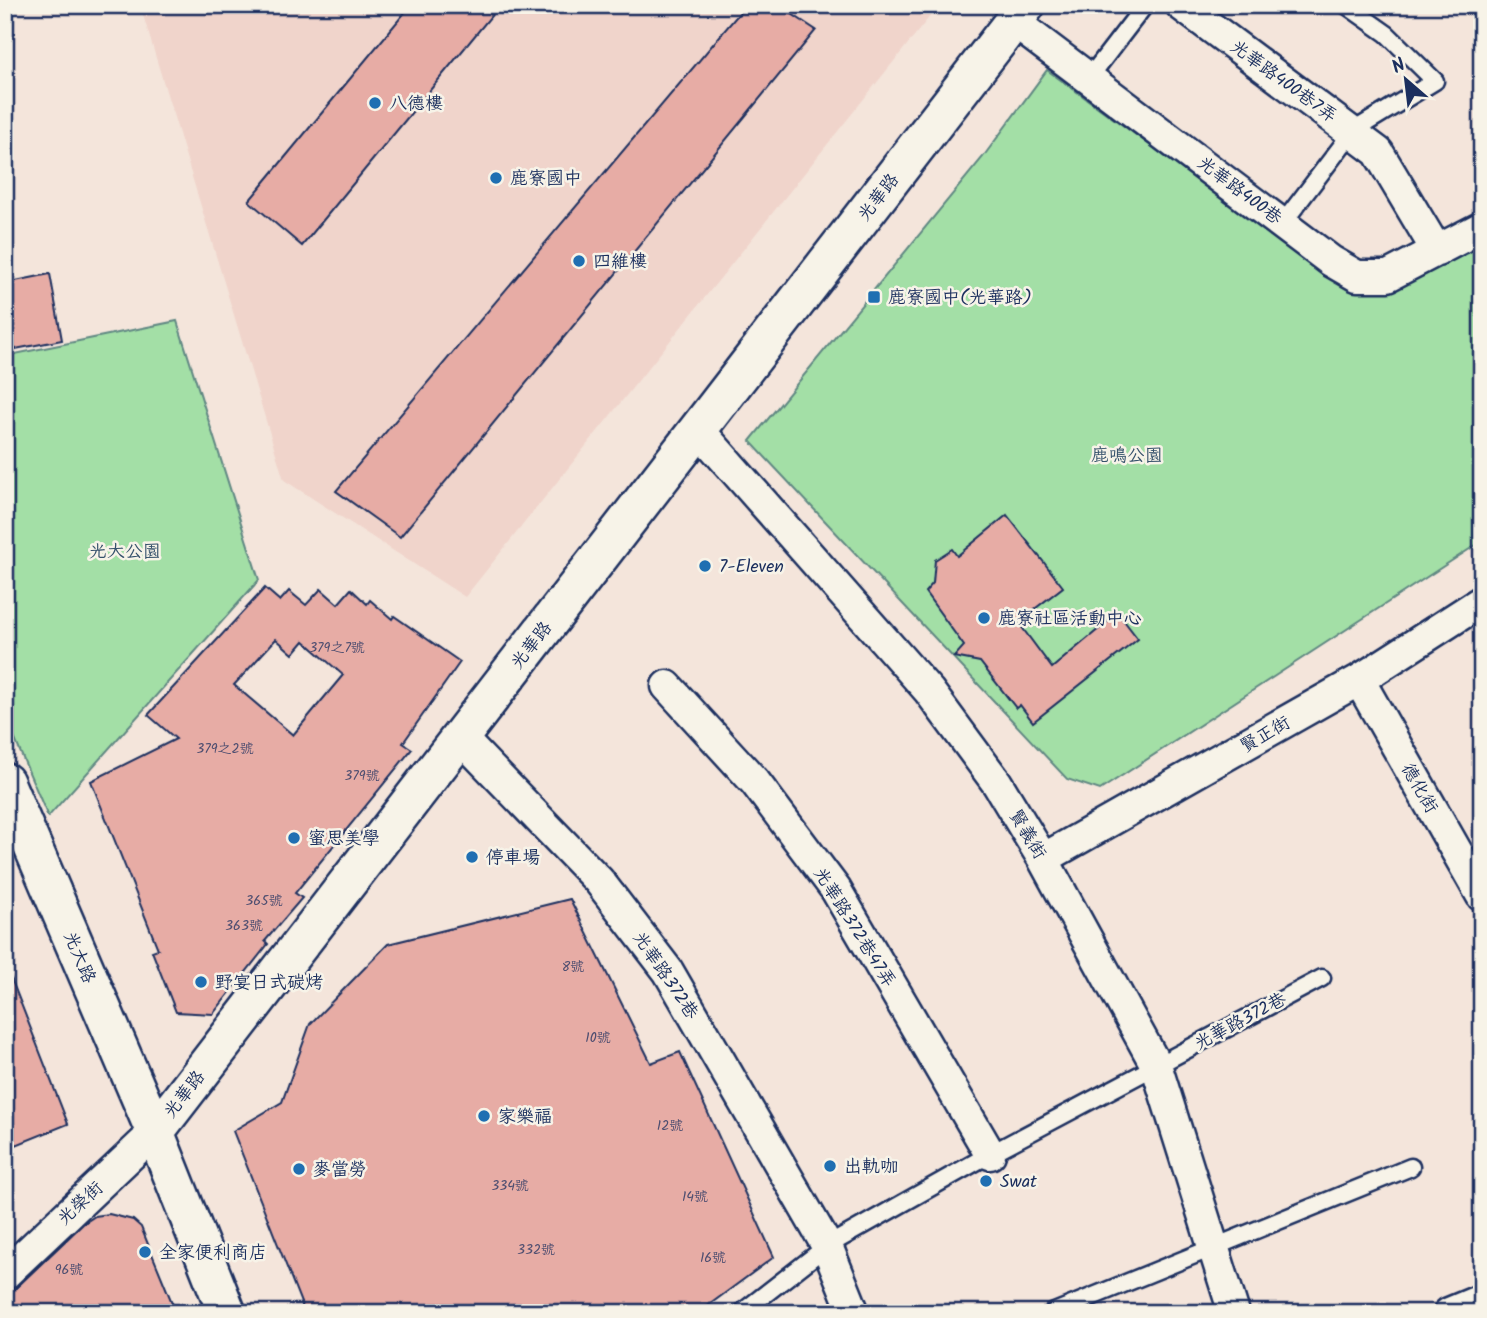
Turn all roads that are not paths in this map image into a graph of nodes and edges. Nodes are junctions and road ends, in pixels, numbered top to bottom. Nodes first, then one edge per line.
1 (1146, 5) edge
2 (1181, 5) edge
3 (1346, 5) edge
4 (1020, 14) edge
5 (1089, 78) junction
6 (1353, 131) junction
7 (1283, 223) junction
8 (1482, 227) edge
9 (1437, 251) junction
10 (698, 429) junction
11 (1482, 601) edge
12 (1359, 680) junction
13 (667, 686) dead end
14 (460, 737) junction
15 (5, 782) edge
16 (1043, 859) junction
17 (1482, 896) edge
18 (1322, 978) dead end
19 (1156, 1065) junction
20 (155, 1132) junction
21 (990, 1154) junction
22 (1411, 1167) dead end
23 (827, 1246) junction
24 (1213, 1247) junction
25 (5, 1274) edge
26 (1478, 1301) dead end
27 (227, 1313) edge
28 (741, 1313) edge
29 (854, 1313) edge
30 (1052, 1313) edge
31 (1234, 1313) edge
32 (1449, 1313) edge

1 - 5 lane
2 - 6 street, 光華路400巷7弄
3 - 6 lane, 光華路400巷7弄
4 - 5 street, 光華路400巷
4 - 10 street, 光華路
5 - 7 street, 光華路400巷
6 - 7 lane, 光華路400巷7弄
6 - 9 street, 光華路400巷7弄
7 - 9 street, 光華路400巷
8 - 9 street, 光華路400巷
10 - 14 street, 光華路
10 - 16 street, 賢義街
11 - 12 street, 賢正街
12 - 16 street, 賢正街
12 - 17 street, 德化街
13 - 21 street, 光華路372巷47弄
14 - 20 street, 光華路
14 - 23 street, 光華路372巷
15 - 20 street, 光大路
16 - 19 street, 賢義街
18 - 19 lane, 光華路372巷
19 - 21 lane, 光華路372巷
19 - 24 street, 賢義街
20 - 25 street, 光榮街
20 - 27 street, 光華路
21 - 23 lane, 光華路372巷
22 - 24 lane
23 - 28 lane, 光華路372巷
23 - 29 street, 光華路372巷
24 - 30 lane
24 - 31 street, 賢義街
26 - 32 street

